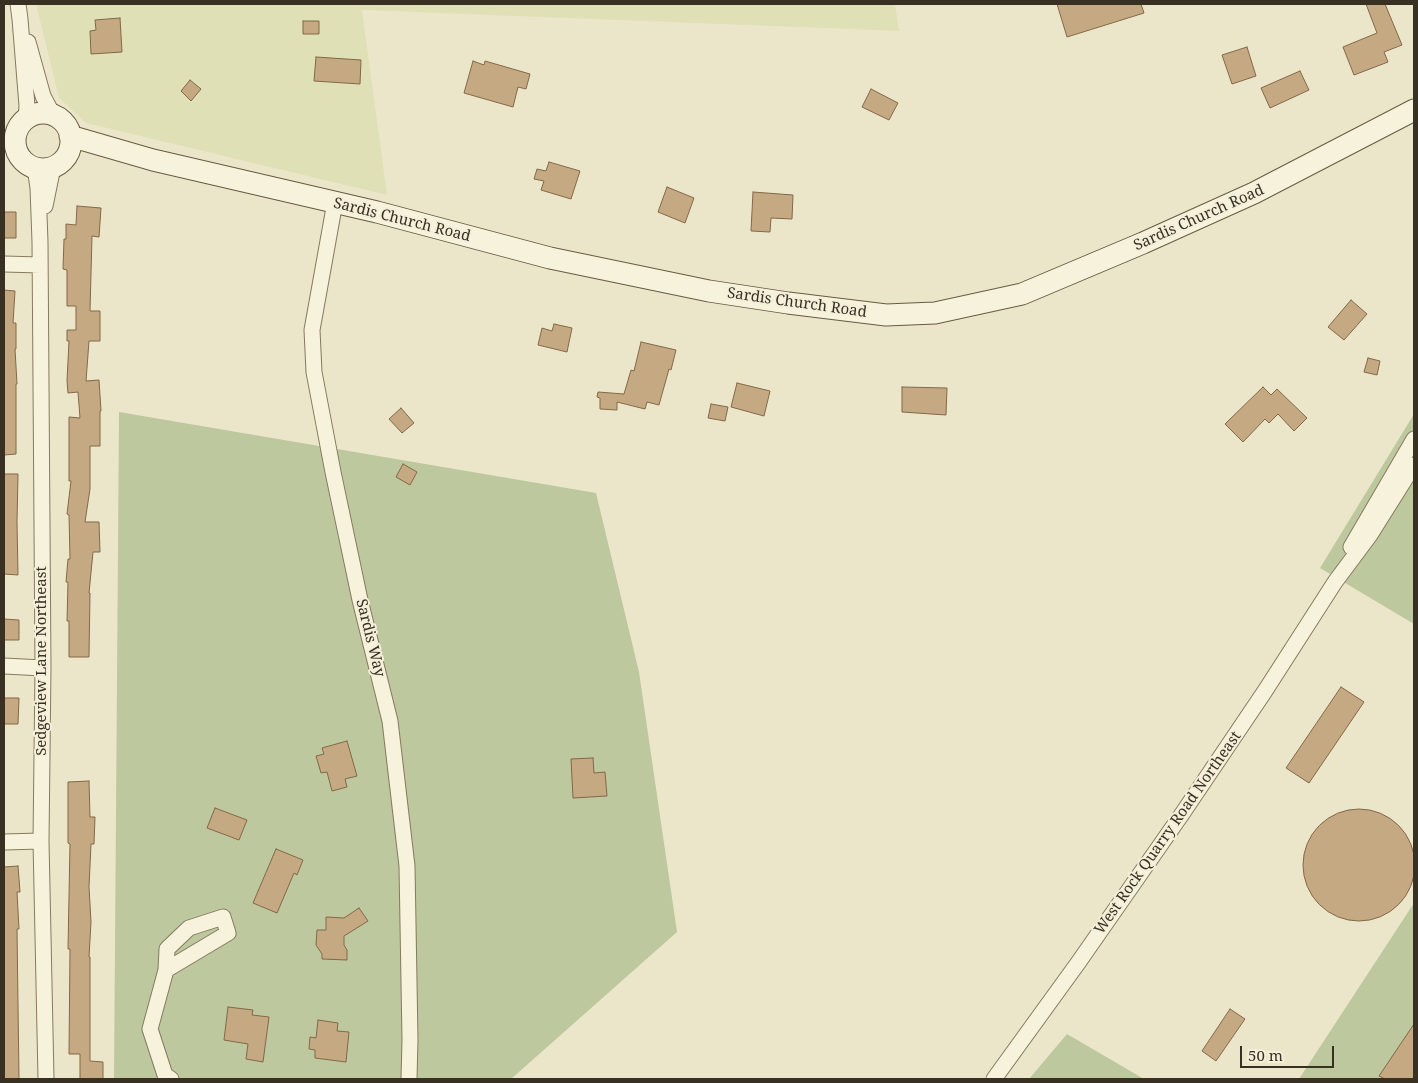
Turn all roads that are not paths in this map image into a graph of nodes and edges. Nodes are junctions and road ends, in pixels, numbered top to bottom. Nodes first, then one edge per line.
1 (18, 4) edge
2 (20, 19) junction
3 (1414, 110) edge
4 (53, 115) junction
5 (16, 124) edge
6 (10, 149) edge
7 (56, 156) junction
8 (335, 202) junction
9 (4, 264) edge
10 (40, 265) junction
11 (1414, 439) edge
12 (1414, 466) edge
13 (1335, 582) junction
14 (4, 666) edge
15 (43, 668) junction
16 (42, 841) junction
17 (4, 842) edge
18 (166, 970) dead end
19 (46, 1079) edge
20 (171, 1079) edge
21 (409, 1079) edge
22 (994, 1079) edge

1 - 2 street
2 - 4 street
2 - 5 street
3 - 8 street, Sardis Church Road
4 - 5 street
4 - 7 street
5 - 6 street
6 - 7 street
7 - 8 street, Sardis Church Road
7 - 10 street, Sedgeview Lane Northeast
8 - 21 street, Sardis Way
9 - 10 street
10 - 15 street, Sedgeview Lane Northeast
11 - 13 street, West Rock Quarry Road Northeast
12 - 13 street, West Rock Quarry Road Northeast
13 - 22 street, West Rock Quarry Road Northeast
14 - 15 street
15 - 16 street, Sedgeview Lane Northeast
16 - 17 street
16 - 19 street, Sedgeview Lane Northeast
18 - 20 street

